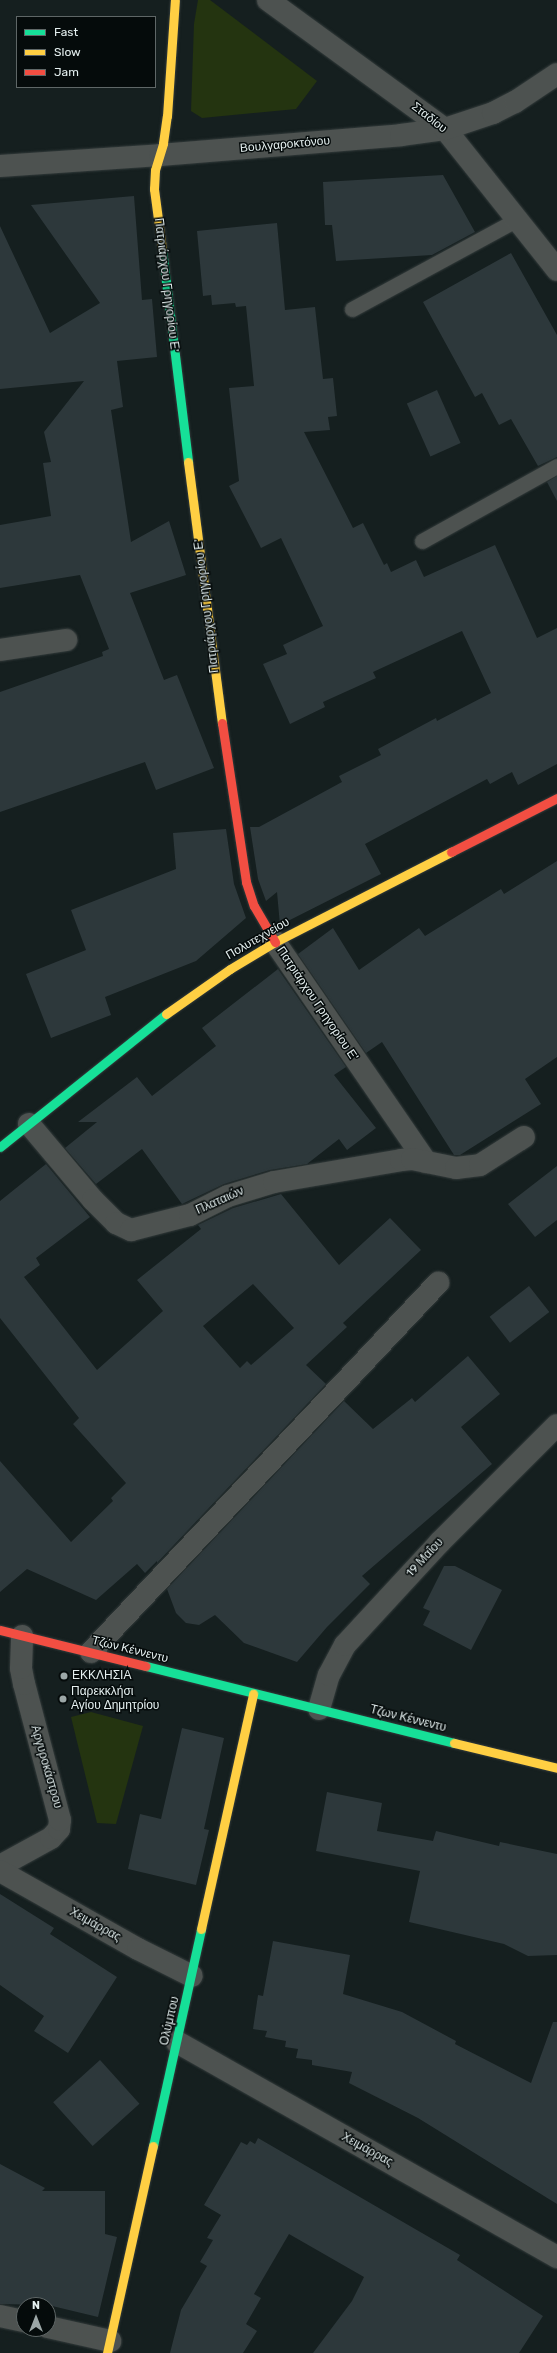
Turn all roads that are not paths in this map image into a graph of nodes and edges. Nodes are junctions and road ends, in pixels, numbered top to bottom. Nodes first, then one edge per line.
1 (175, 0) edge
2 (268, 0) edge
3 (557, 74) edge
4 (445, 129) junction
5 (160, 155) junction
6 (0, 166) edge
7 (518, 219) junction
8 (557, 270) edge
9 (352, 309) dead end
10 (557, 466) edge
11 (422, 540) dead end
12 (66, 640) dead end
13 (0, 650) edge
14 (557, 798) edge
15 (275, 942) junction
16 (29, 1124) junction
17 (524, 1137) dead end
18 (0, 1148) edge
19 (426, 1162) junction
20 (438, 1283) dead end
21 (557, 1425) edge
22 (0, 1630) edge
23 (22, 1636) junction
24 (91, 1652) junction
25 (253, 1694) junction
26 (319, 1709) junction
27 (557, 1768) edge
28 (0, 1866) edge
29 (0, 1871) edge
30 (192, 1976) junction
31 (177, 2042) junction
32 (557, 2258) edge
33 (0, 2316) edge
34 (16, 2320) edge
35 (56, 2330) edge
36 (108, 2347) edge

1 - 5 street, Πατριάρχου Γρηγορίου Ε'
2 - 4 street, Σταδίου
3 - 4 street, Βουλγαροκτόνου
4 - 5 street, Βουλγαροκτόνου
4 - 7 street, Σταδίου
5 - 6 street, Βουλγαροκτόνου
5 - 15 street, Πατριάρχου Γρηγορίου Ε'
7 - 8 street, Σταδίου
7 - 9 lane
10 - 11 lane
12 - 13 street
14 - 15 street, Πολυτεχνείου
15 - 16 street, Πολυτεχνείου
15 - 19 street, Πατριάρχου Γρηγορίου Ε'
16 - 18 street, Πολυτεχνείου
16 - 19 street, Πλαταιών
17 - 19 street, Πλαταιών
20 - 24 street
21 - 26 street, 19 Μαΐου
22 - 23 street, Τζών Κέννεντυ
23 - 24 street, Τζών Κέννεντυ
23 - 28 street, Αργυροκάστρου
24 - 25 street, Τζών Κέννεντυ
25 - 26 street, Τζων Κέννεντυ
25 - 30 street, Ολύμπου
26 - 27 street, Τζων Κέννεντυ
29 - 30 street, Χειμάρρας
30 - 31 street, Ολύμπου
31 - 32 street, Χειμάρρας
31 - 36 street, Ολύμπου
33 - 34 street
35 - 36 street

